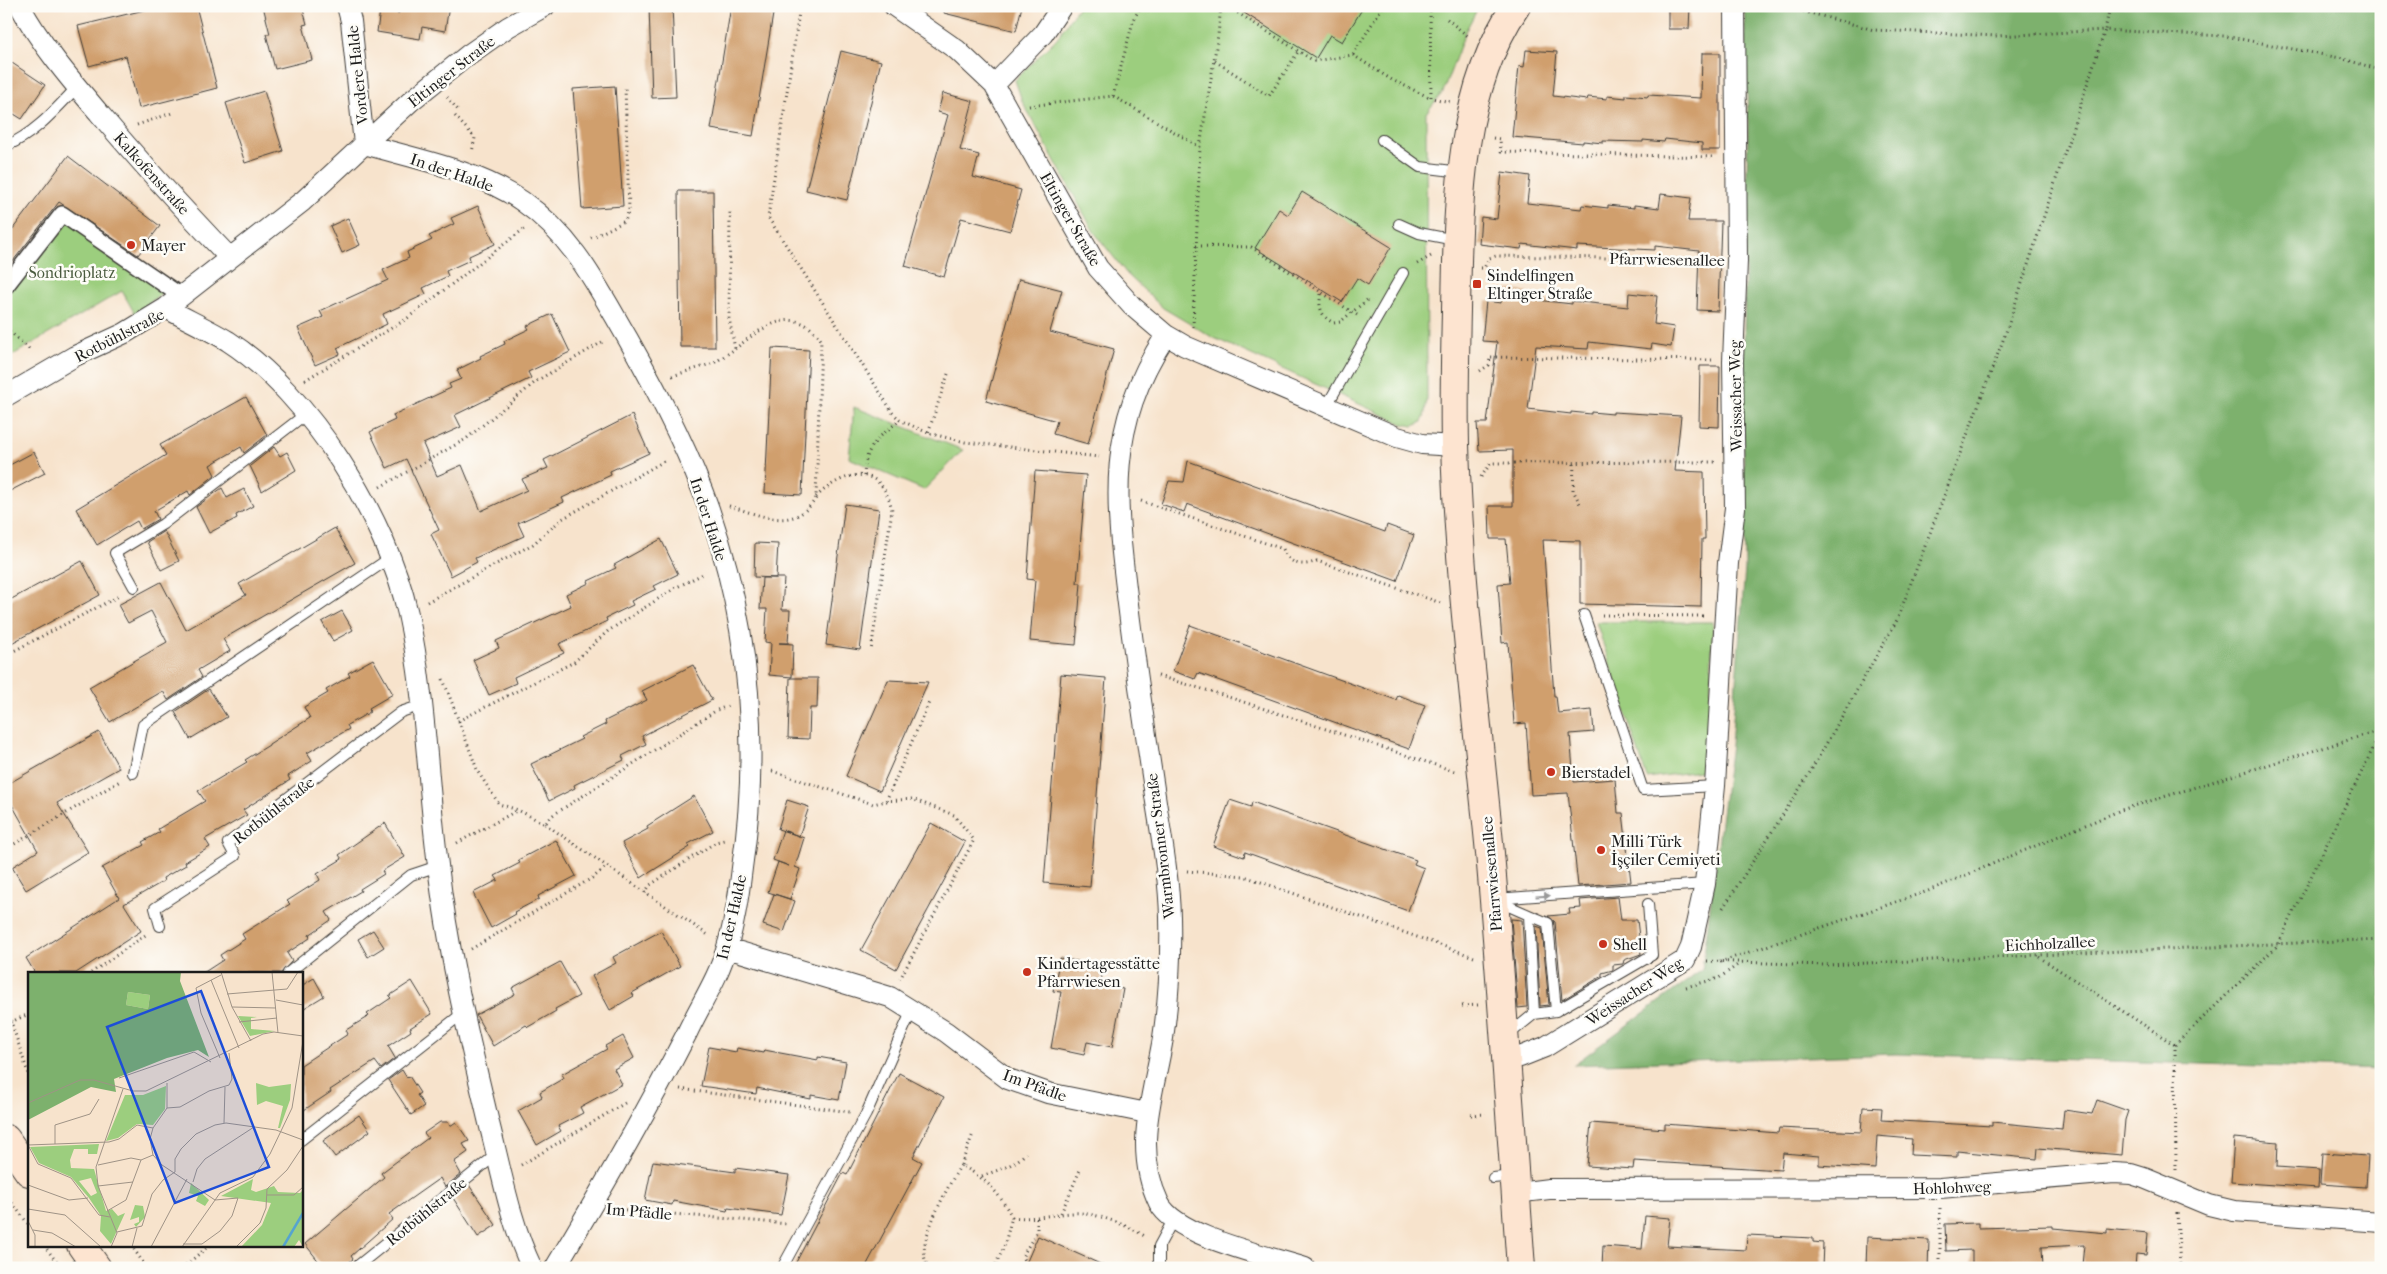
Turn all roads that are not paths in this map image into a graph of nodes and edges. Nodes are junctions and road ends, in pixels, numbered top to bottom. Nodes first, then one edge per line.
1 (20, 6) edge
2 (347, 6) edge
3 (544, 6) edge
4 (894, 6) edge
5 (1062, 6) edge
6 (1516, 6) edge
7 (1735, 6) edge
8 (994, 85) junction
9 (77, 87) junction
10 (1382, 140) dead end
11 (364, 144) junction
12 (6, 146) edge
13 (1461, 172) junction
14 (1399, 224) dead end
15 (1457, 240) junction
16 (229, 258) junction
17 (1403, 273) road end
18 (6, 286) edge
19 (174, 302) junction
20 (1166, 335) junction
21 (6, 396) edge
22 (1326, 407) junction
23 (307, 413) junction
24 (1455, 446) junction
25 (390, 558) junction
26 (134, 588) road end
27 (1584, 615) road end
28 (422, 705) junction
29 (133, 773) road end
30 (1715, 786) junction
31 (437, 860) junction
32 (1705, 884) junction
33 (1494, 899) junction
34 (1648, 904) dead end
35 (1529, 915) junction
36 (160, 926) road end
37 (727, 948) junction
38 (289, 972) edge
39 (912, 1010) junction
40 (1556, 1011) junction
41 (463, 1013) junction
42 (1534, 1014) junction
43 (1505, 1049) junction
44 (1147, 1113) junction
45 (6, 1139) edge
46 (302, 1139) edge
47 (497, 1154) junction
48 (28, 1171) edge
49 (1508, 1182) junction
50 (1173, 1220) junction
51 (2381, 1222) edge
52 (82, 1246) edge
53 (97, 1268) edge
54 (355, 1268) edge
55 (532, 1268) edge
56 (554, 1268) edge
57 (782, 1268) edge
58 (1159, 1268) edge
59 (1305, 1268) edge
60 (1521, 1268) edge

1 - 9 street, Kalkofenstraße
2 - 11 street, Vordere Halde
3 - 11 street, Eltinger Straße
4 - 8 street, Eltinger Straße
5 - 8 street
6 - 13 main road, Pfarrwiesenallee
7 - 30 street, Weissacher Weg
8 - 20 street, Eltinger Straße
9 - 12 lane
9 - 16 street, Kalkofenstraße
10 - 13 lane
11 - 16 street
11 - 37 street, In der Halde
13 - 15 main road, Pfarrwiesenallee
14 - 15 lane
15 - 24 main road, Pfarrwiesenallee
16 - 19 street
17 - 22 lane
18 - 19 street
19 - 21 street, Rotbühlstraße
19 - 23 street, Rotbühlstraße
20 - 22 street, Eltinger Straße
20 - 44 street, Warmbronner Straße
22 - 24 street, Eltinger Straße
23 - 25 street, Rotbühlstraße
23 - 26 lane
24 - 33 main road, Pfarrwiesenallee
25 - 28 street, Rotbühlstraße
25 - 29 lane
27 - 30 lane
28 - 31 street, Rotbühlstraße
28 - 36 lane, Rotbühlstraße
30 - 32 street, Weissacher Weg
31 - 38 lane
31 - 41 street, Rotbühlstraße
33 -> 32 lane
32 - 43 street, Weissacher Weg
33 - 35 lane
33 - 43 main road, Pfarrwiesenallee
34 - 40 lane
35 - 40 lane
35 - 42 lane
37 - 39 street, Im Pfädle
37 - 56 street, In der Halde
39 - 44 street, Im Pfädle
39 - 57 lane
40 - 42 lane
41 - 46 lane
41 - 47 street, Rotbühlstraße
42 - 43 lane
43 - 49 main road, Pfarrwiesenallee
44 - 50 street, Warmbronner Straße
45 - 48 main road
47 - 54 lane, Rotbühlstraße
47 - 55 street, Rotbühlstraße
49 - 51 street, Hohlohweg
49 - 60 main road, Pfarrwiesenallee
50 - 58 lane
50 - 59 street, Warmbronner Straße
52 - 53 main road

